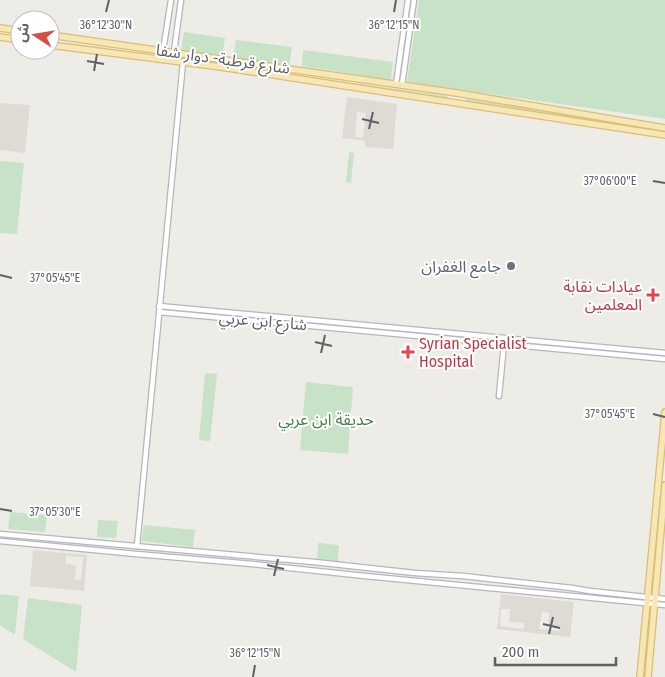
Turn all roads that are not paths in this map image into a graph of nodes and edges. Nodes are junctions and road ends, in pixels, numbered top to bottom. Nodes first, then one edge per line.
1 (171, 0) edge
2 (181, 0) edge
3 (408, 0) edge
4 (414, 0) edge
5 (405, 19) junction
6 (412, 20) junction
7 (60, 36) edge
8 (65, 37) junction
9 (60, 45) edge
10 (64, 46) junction
11 (163, 50) junction
12 (174, 52) junction
13 (183, 62) junction
14 (265, 65) junction
15 (264, 74) junction
16 (399, 85) junction
17 (457, 94) junction
18 (456, 102) junction
19 (665, 128) edge
20 (665, 135) edge
21 (160, 306) junction
22 (159, 312) junction
23 (504, 344) junction
24 (665, 352) edge
25 (665, 359) edge
26 (499, 396) dead end
27 (665, 412) edge
28 (663, 441) edge
29 (665, 485) edge
30 (0, 534) edge
31 (0, 541) edge
32 (136, 546) junction
33 (665, 599) edge
34 (648, 600) junction
35 (655, 601) junction
36 (665, 605) edge
37 (640, 677) edge
38 (648, 677) edge

1 - 11 street
2 - 12 street
3 - 5 street
4 - 6 street
5 - 6 street
5 - 16 street
6 - 16 street
7 - 8 main road, شارع قرطبة- دوار شفا
8 - 10 main road
8 - 11 main road, شارع قرطبة- دوار شفا
9 - 10 main road
10 - 13 main road
11 - 12 main road, شارع قرطبة- دوار شفا
12 - 14 main road, شارع قرطبة- دوار شفا
13 - 15 main road
13 - 21 street
14 - 15 main road
14 - 16 main road, شارع قرطبة- دوار شفا
15 - 18 main road
16 - 17 main road, شارع قرطبة- دوار شفا
17 - 18 main road
17 - 19 main road, شارع قرطبة- دوار شفا
18 - 20 main road
21 - 22 street
21 - 24 street
22 - 23 street, شارع ابن عربي
22 - 32 street
23 - 25 street, شارع ابن عربي
23 - 26 street
27 - 28 main road
28 - 34 main road
29 - 35 main road
30 - 32 street
31 - 34 street
32 - 34 street
33 - 35 street
34 - 35 street
34 - 37 main road
35 - 36 street
35 - 38 main road

